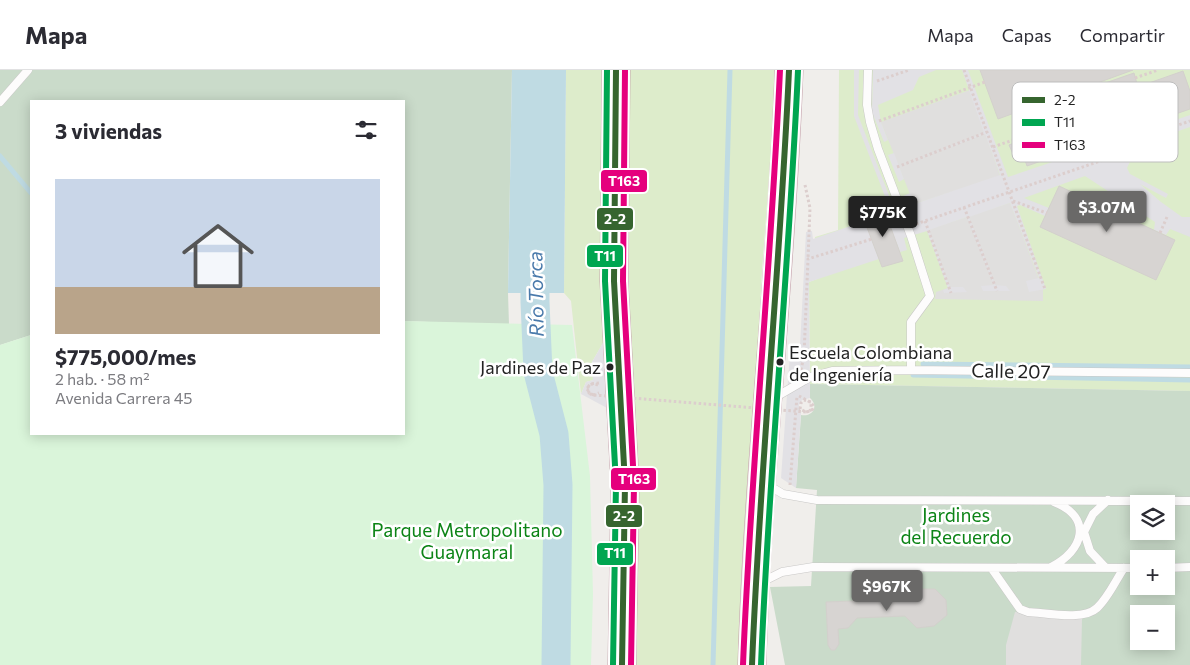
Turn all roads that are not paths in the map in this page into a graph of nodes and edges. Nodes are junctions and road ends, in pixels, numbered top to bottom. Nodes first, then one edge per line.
1 (28, 70) edge
2 (616, 70) edge
3 (788, 70) edge
4 (868, 70) edge
5 (0, 102) edge
6 (911, 370) junction
7 (1190, 373) edge
8 (767, 404) junction
9 (762, 482) junction
10 (1048, 500) junction
11 (1108, 500) junction
12 (1190, 501) edge
13 (1104, 567) junction
14 (1190, 567) edge
15 (1049, 568) junction
16 (1124, 568) junction
17 (1130, 568) edge
18 (1175, 568) edge
19 (992, 569) junction
20 (756, 586) junction
21 (622, 665) edge
22 (752, 665) edge

1 - 5 lane
2 - 21 highway
3 - 8 highway
4 - 6 lane
6 - 7 lane, Calle 207
6 - 8 lane, Calle 207
8 - 9 highway
9 - 10 lane
9 - 20 highway
10 - 11 lane
10 - 15 lane
11 - 12 lane
11 - 13 lane
13 - 15 lane
13 - 16 lane
14 - 18 lane
15 - 19 lane
16 - 17 lane
16 - 19 lane
19 - 20 lane
20 - 22 highway

